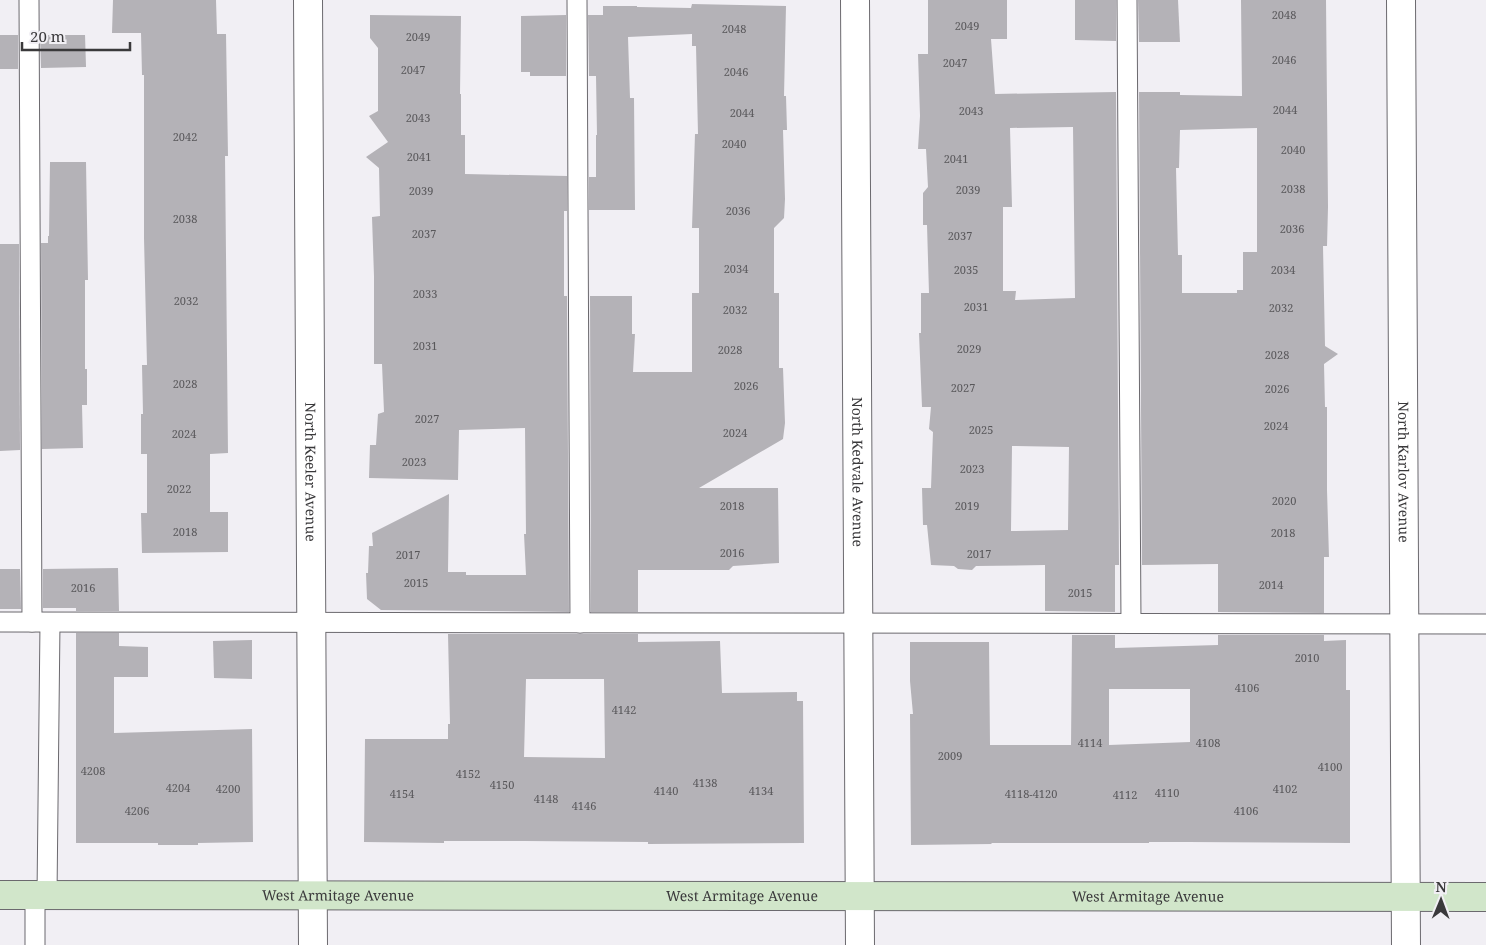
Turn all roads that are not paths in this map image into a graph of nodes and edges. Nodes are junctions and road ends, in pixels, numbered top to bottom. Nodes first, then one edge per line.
1 (29, 0) edge
2 (308, 0) edge
3 (577, 0) edge
4 (855, 0) edge
5 (1127, 0) edge
6 (1401, 0) edge
7 (0, 622) edge
8 (41, 622) junction
9 (311, 622) junction
10 (580, 623) junction
11 (858, 624) junction
12 (1131, 624) junction
13 (1404, 624) junction
14 (1486, 624) edge
15 (0, 895) edge
16 (41, 895) junction
17 (313, 895) junction
18 (860, 896) junction
19 (1406, 896) junction
20 (1486, 897) edge
21 (35, 945) edge
22 (313, 945) edge
23 (860, 945) edge
24 (1406, 945) edge

1 - 8 lane
2 - 9 street, North Keeler Avenue
3 - 10 lane
4 - 11 street, North Kedvale Avenue
5 - 12 lane
6 - 13 street, North Karlov Avenue
7 - 8 lane
8 - 9 lane
8 - 16 lane
9 - 10 lane
9 - 17 street, North Keeler Avenue
10 - 11 lane
11 - 12 lane
11 - 18 street, North Kedvale Avenue
12 - 13 lane
13 - 14 lane
13 - 19 street, North Karlov Avenue
15 - 16 main road, West Armitage Avenue
16 - 17 main road, West Armitage Avenue
16 - 21 lane
17 - 18 main road, West Armitage Avenue
17 - 22 street, North Keeler Avenue
18 - 19 main road, West Armitage Avenue
18 - 23 street, North Kedvale Avenue
19 - 20 main road, West Armitage Avenue
19 - 24 street, North Karlov Avenue

